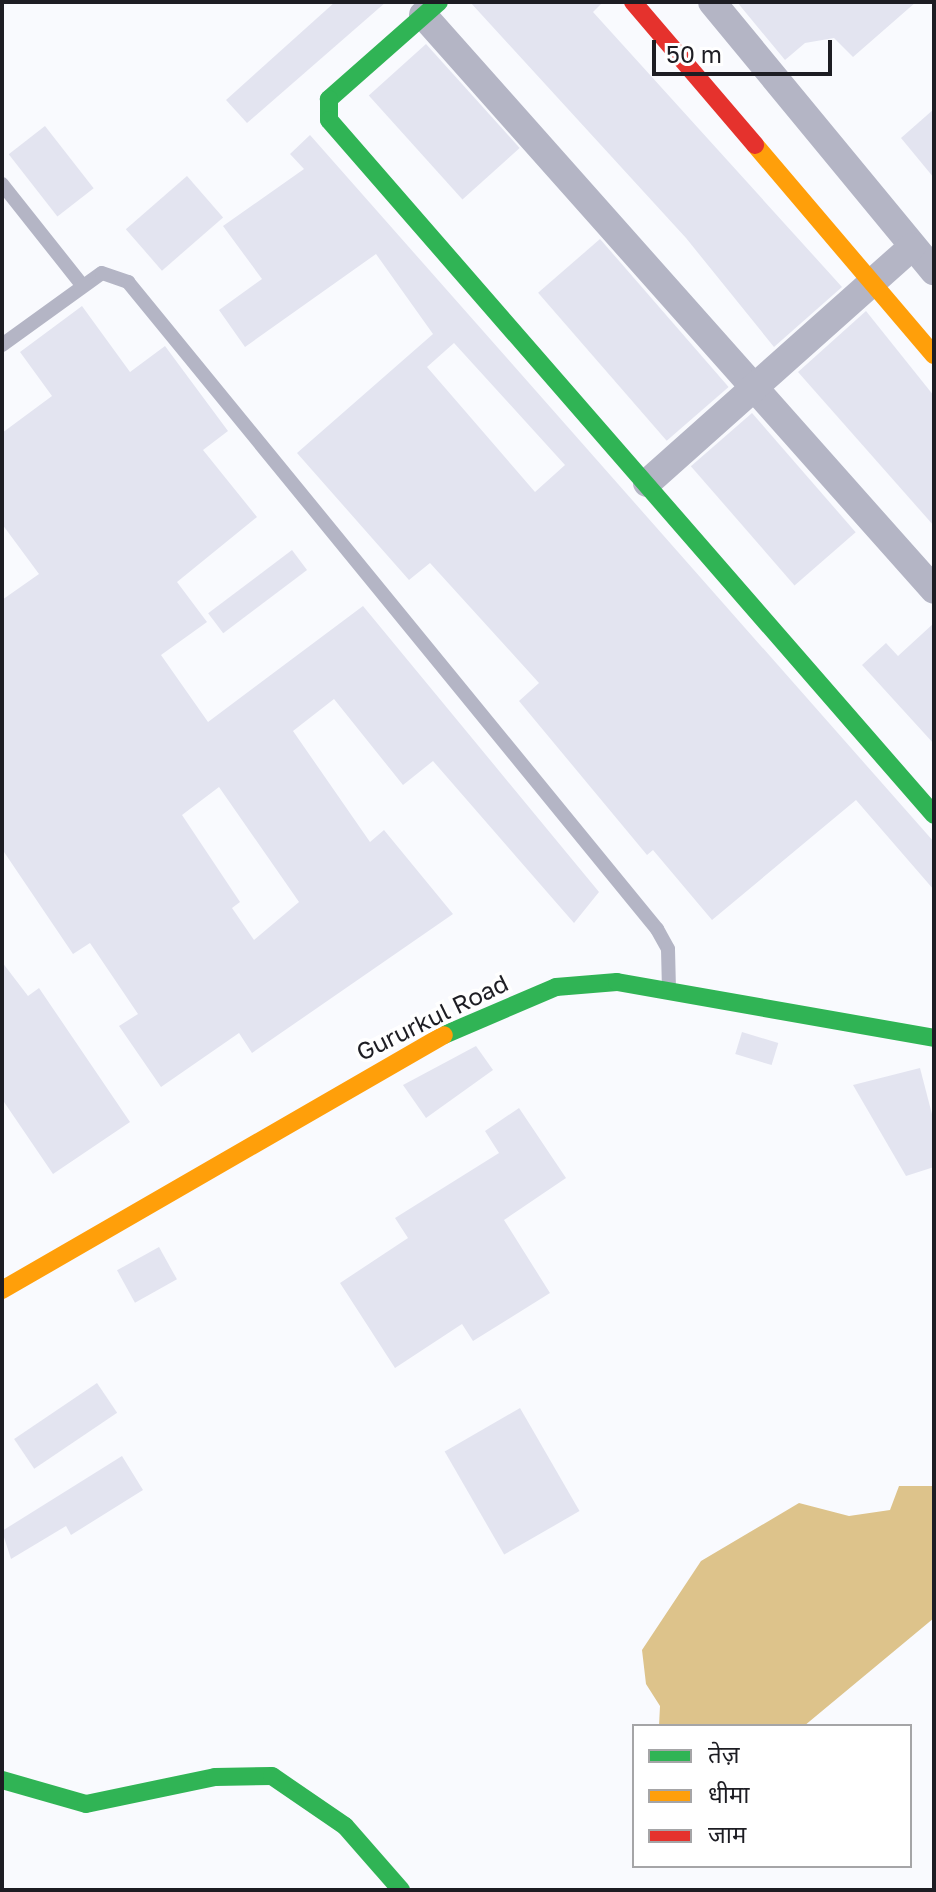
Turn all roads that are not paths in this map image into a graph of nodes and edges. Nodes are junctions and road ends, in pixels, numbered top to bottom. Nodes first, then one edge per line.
1 (633, 2) edge
2 (712, 2) edge
3 (431, 9) edge
4 (2, 184) edge
5 (912, 247) junction
6 (934, 271) edge
7 (82, 285) junction
8 (871, 285) junction
9 (2, 345) edge
10 (934, 355) edge
11 (757, 385) junction
12 (647, 483) junction
13 (934, 590) edge
14 (934, 815) edge
15 (669, 989) junction
16 (934, 1038) edge
17 (2, 1290) edge
18 (2, 1780) edge
19 (401, 1890) edge

1 - 8 street
2 - 5 street
3 - 11 street
3 - 12 street
4 - 7 lane
5 - 6 street
5 - 8 street
7 - 9 lane
7 - 15 lane
8 - 10 street
8 - 11 street
11 - 12 street
11 - 13 street
12 - 14 street
15 - 16 street, Gururkul Road
15 - 17 street, Gururkul Road
18 - 19 street

